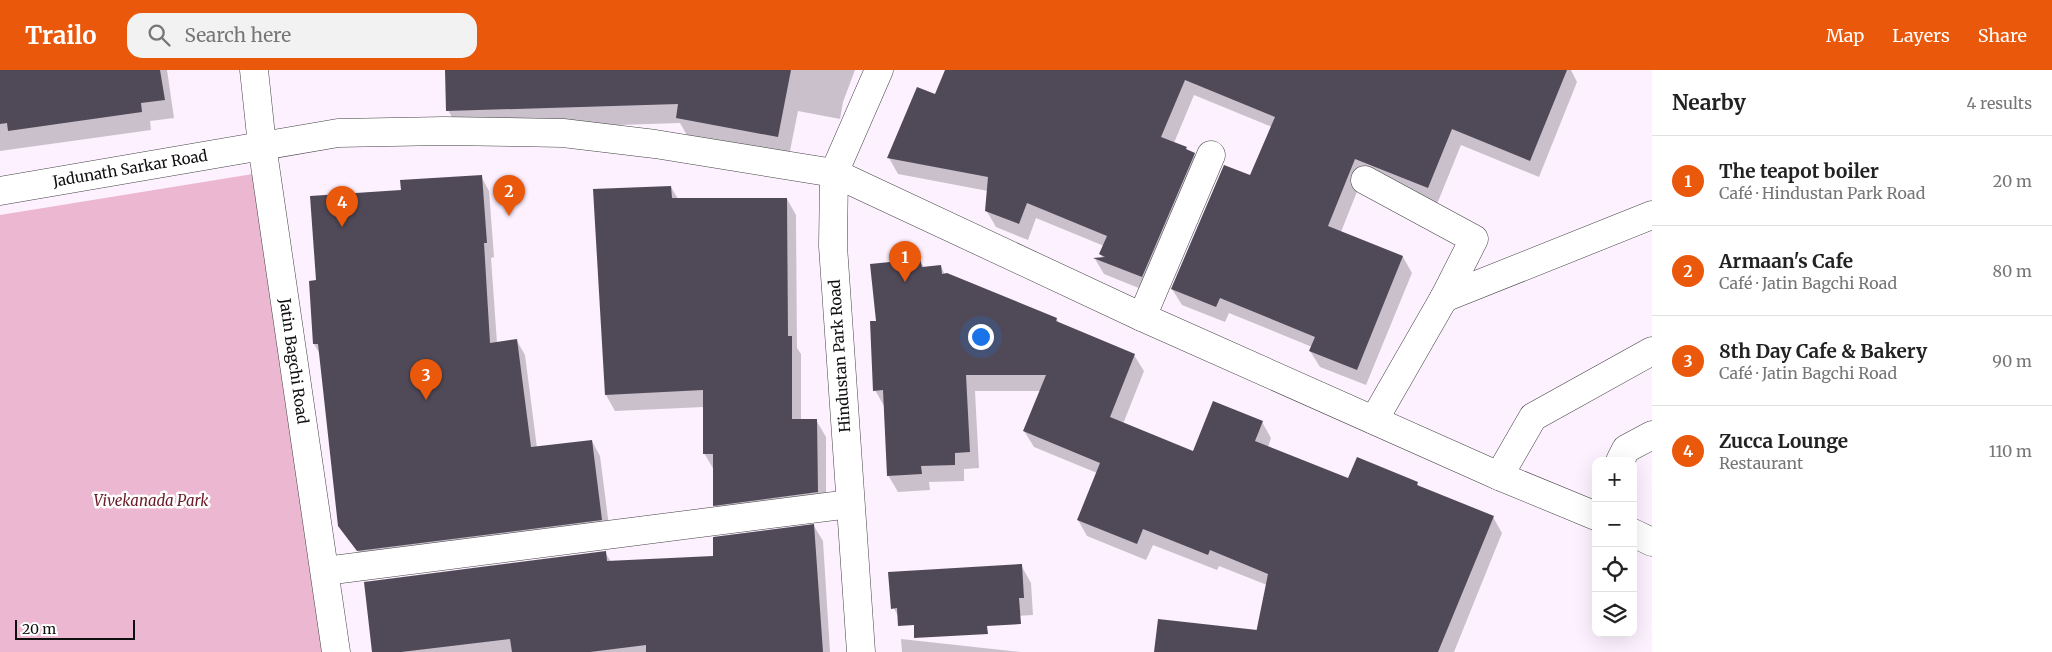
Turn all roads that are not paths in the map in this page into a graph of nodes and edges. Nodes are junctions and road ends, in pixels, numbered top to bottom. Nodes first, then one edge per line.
1 (254, 70) edge
2 (879, 70) edge
3 (262, 145) junction
4 (1211, 155) dead end
5 (834, 172) junction
6 (1364, 180) dead end
7 (0, 191) edge
8 (1652, 215) edge
9 (1444, 298) junction
10 (1142, 317) junction
11 (1652, 350) edge
12 (1374, 420) junction
13 (1652, 435) edge
14 (1622, 457) edge
15 (1499, 476) junction
16 (850, 504) junction
17 (1592, 514) edge
18 (1637, 535) edge
19 (1652, 542) edge
20 (325, 571) junction
21 (336, 652) edge
22 (861, 652) edge

1 - 3 street, Jatin Bagchi Road
2 - 5 street, Hindustan Park Road
3 - 5 street, Jadunath Sarkar Road
3 - 7 street, Jadunath Sarkar Road
3 - 20 street, Jatin Bagchi Road
4 - 10 street
5 - 10 street, Jadunath Sarkar Road
5 - 16 street, Hindustan Park Road
6 - 9 street
8 - 9 street
9 - 12 street
10 - 12 street, Jadunath Sarkar Road
11 - 15 street
12 - 15 street, Jadunath Sarkar Road
13 - 14 street
15 - 17 street, Jadunath Sarkar Road
16 - 20 street
16 - 22 street, Hindustan Park Road
18 - 19 street
20 - 21 street, Jatin Bagchi Road

